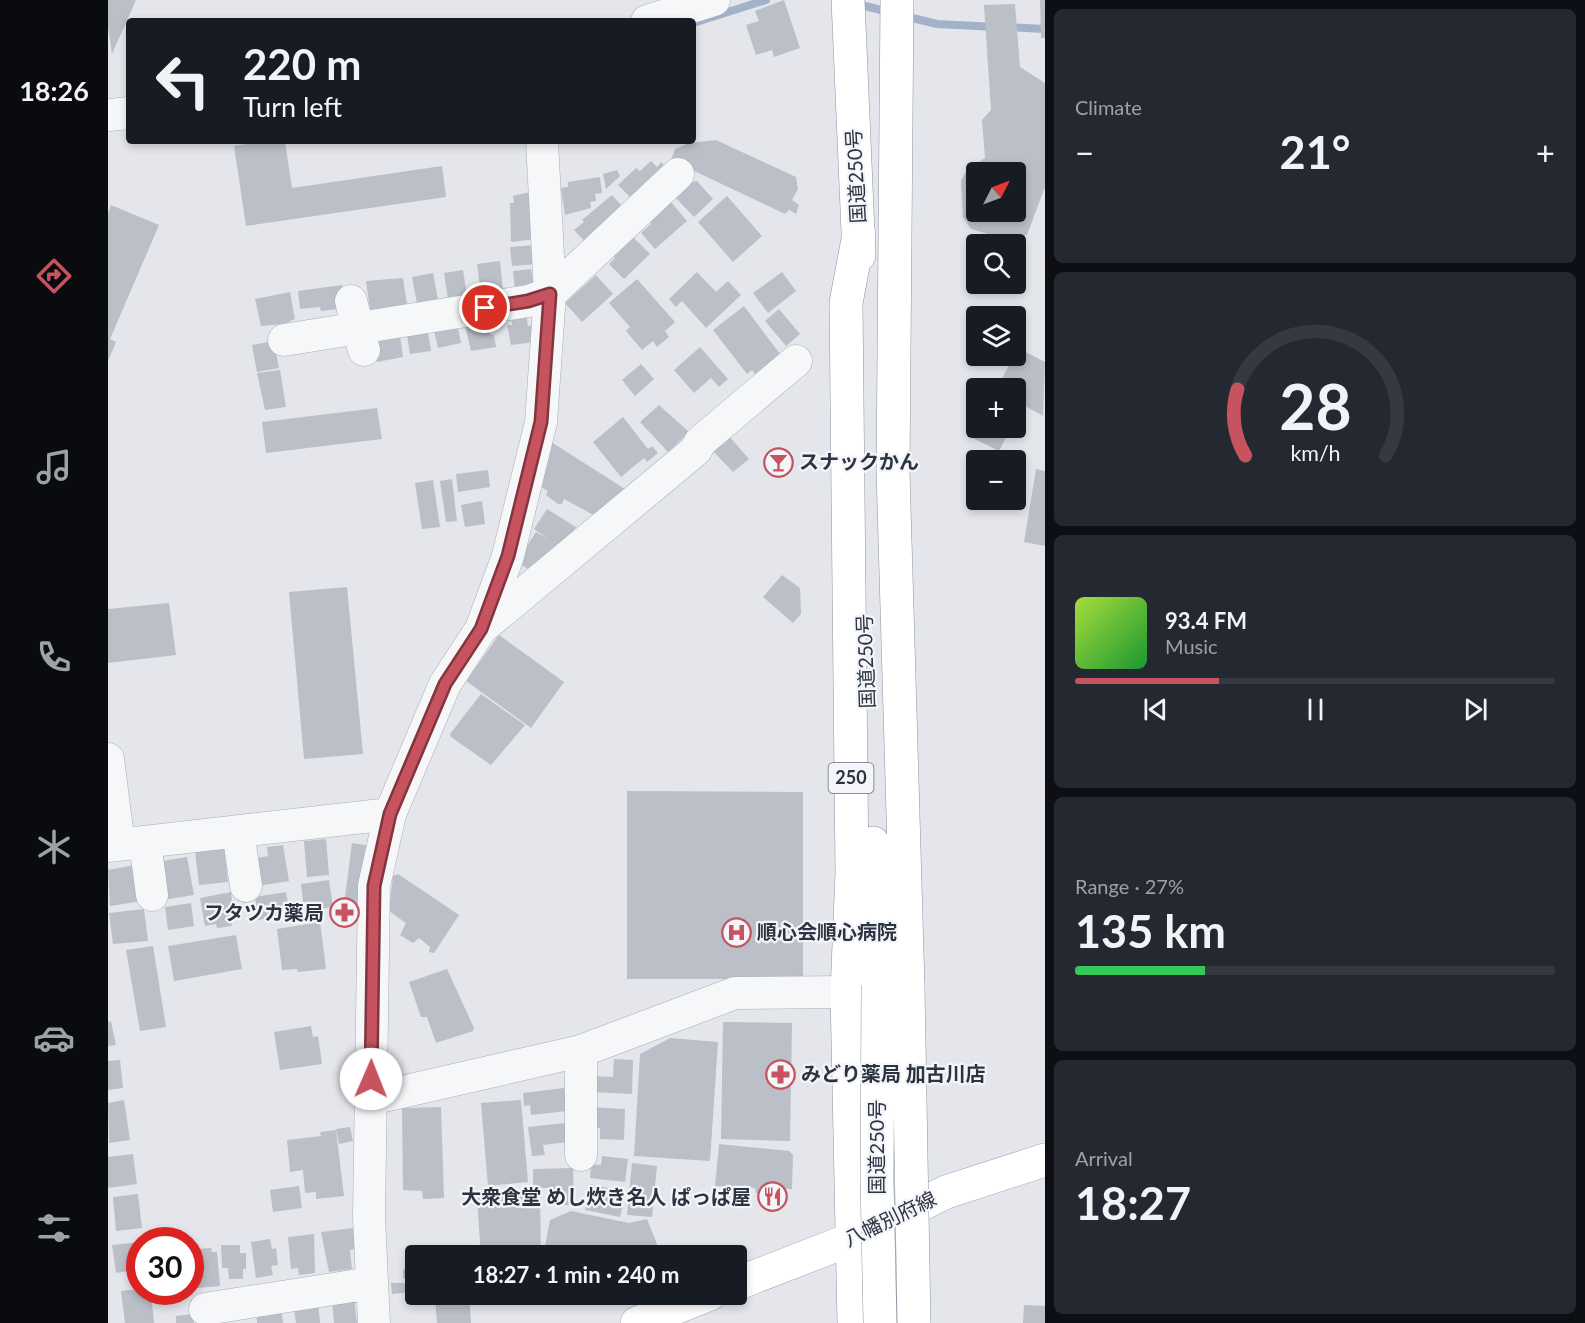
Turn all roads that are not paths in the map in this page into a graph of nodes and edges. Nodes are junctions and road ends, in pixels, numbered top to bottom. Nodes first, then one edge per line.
1 (714, 0) edge
2 (848, 0) edge
3 (897, 0) edge
4 (657, 18) edge
5 (126, 113) edge
6 (108, 115) edge
7 (542, 144) edge
8 (678, 174) dead end
9 (550, 294) junction
10 (284, 340) dead end
11 (796, 361) dead end
12 (481, 629) junction
13 (108, 759) edge
14 (390, 814) junction
15 (238, 831) junction
16 (124, 844) edge
17 (246, 886) dead end
18 (152, 896) dead end
19 (878, 988) junction
20 (581, 1051) junction
21 (371, 1099) junction
22 (581, 1155) dead end
23 (1045, 1160) edge
24 (852, 1239) junction
25 (747, 1280) edge
26 (372, 1283) junction
27 (682, 1305) edge
28 (205, 1309) dead end
29 (374, 1323) edge
30 (637, 1323) edge
31 (854, 1323) edge
32 (880, 1323) edge
33 (914, 1323) edge

1 - 4 street
2 - 19 main road, 国道250号 / 250
3 - 19 main road, 国道250号 / 250
5 - 6 street
7 - 9 street
8 - 9 street
9 - 10 street
9 - 12 street
11 - 12 street
12 - 14 street
13 - 16 street
14 - 15 street
14 - 21 street
15 - 16 street
15 - 17 street
16 - 18 street
19 - 20 street
19 - 24 main road, 250
19 - 32 main road, 国道250号 / 250, bridge
19 - 33 main road, 国道250号 / 250, bridge
20 - 21 street
20 - 22 street
21 - 26 street
23 - 24 main road, 八幡別府線
24 - 25 main road, 八幡別府線
24 - 31 main road, 250
26 - 28 street
26 - 29 street
27 - 30 main road

